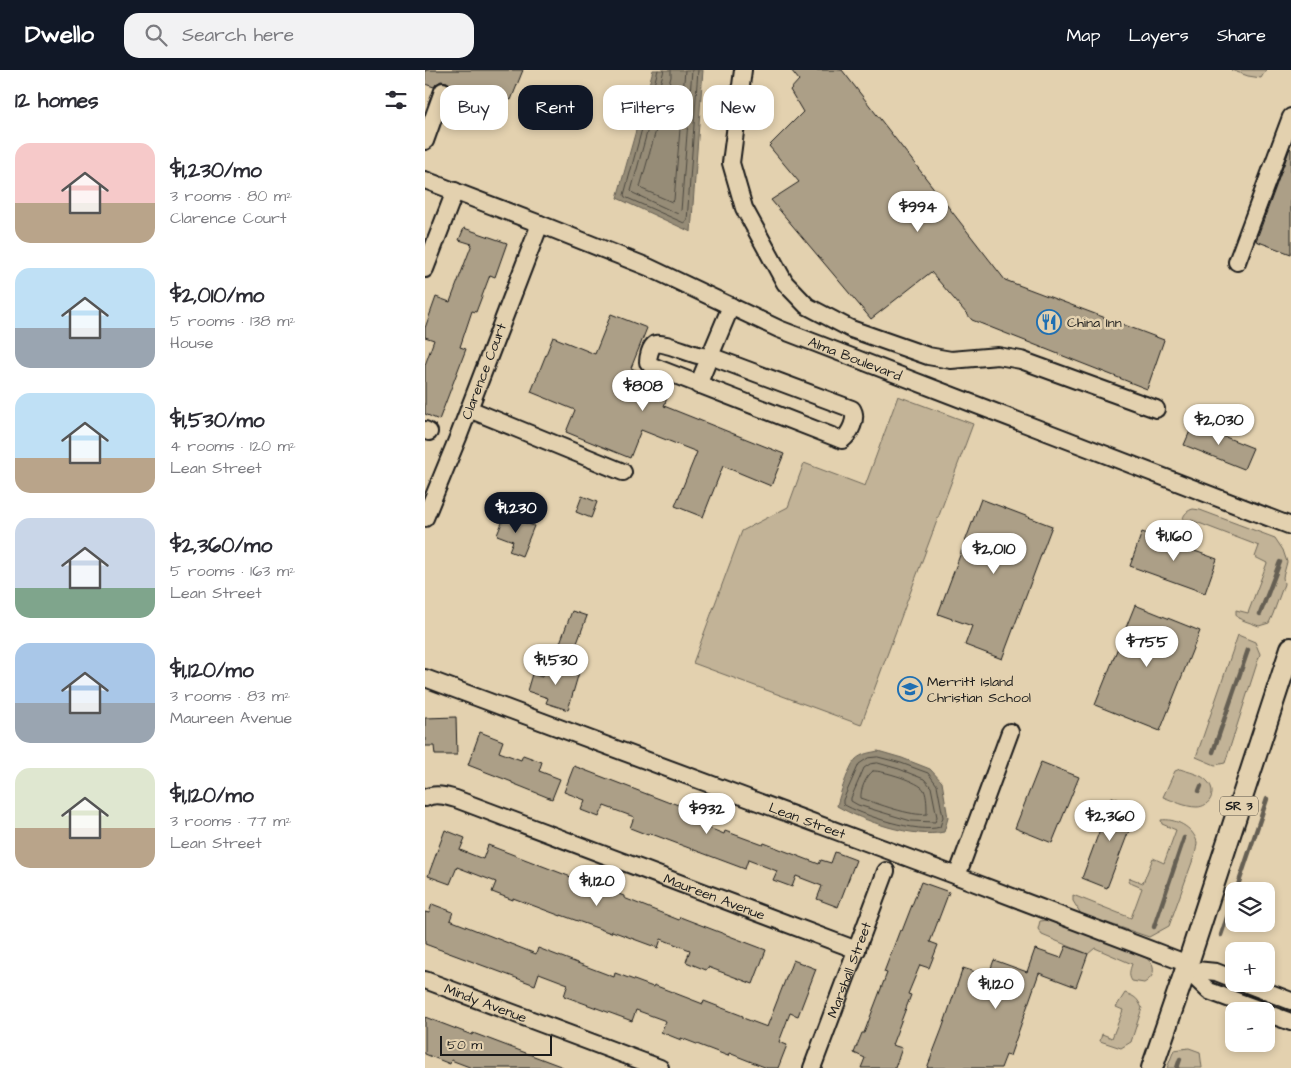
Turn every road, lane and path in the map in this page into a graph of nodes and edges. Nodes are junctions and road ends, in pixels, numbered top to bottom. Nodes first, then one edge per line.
1 (743, 70) edge
2 (440, 99) edge
3 (1291, 116) edge
4 (425, 141) edge
5 (425, 180) edge
6 (455, 191) junction
7 (540, 224) junction
8 (1237, 262) dead end
9 (425, 269) edge
10 (731, 306) junction
11 (710, 356) junction
12 (698, 384) junction
13 (469, 409) junction
14 (1156, 409) dead end
15 (623, 472) dead end
16 (425, 518) edge
17 (1291, 526) edge
18 (1291, 648) edge
19 (425, 678) edge
20 (1010, 732) dead end
21 (427, 797) edge
22 (886, 871) dead end
23 (957, 876) junction
24 (857, 950) junction
25 (1187, 966) junction
26 (1225, 975) edge
27 (425, 980) edge
28 (1269, 992) edge
29 (1291, 1000) edge
30 (1238, 1002) edge
31 (1275, 1016) edge
32 (1291, 1022) edge
33 (660, 1068) edge
34 (812, 1068) edge
35 (1151, 1068) edge

1 - 14 street
2 - 4 street
3 - 8 street
5 - 6 street, Alma Boulevard
6 - 7 street, Alma Boulevard
6 - 9 street
7 - 10 street, Alma Boulevard
7 - 13 street, Clarence Court
10 - 11 street
10 - 17 street, Alma Boulevard
11 - 12 street
11 - 12 street
11 - 12 street
13 - 15 street
13 - 16 street, Clarence Court
18 - 25 main road, SR 3
19 - 23 street, Lean Street
20 - 23 street
21 - 24 street, Maureen Avenue
22 - 24 street, Marshall Street
23 - 25 street, Lean Street
24 - 34 street, Marshall Street
25 - 26 street
25 - 30 street
25 - 35 main road, SR 3
27 - 33 street, Mindy Avenue
28 - 29 street
31 - 32 street

